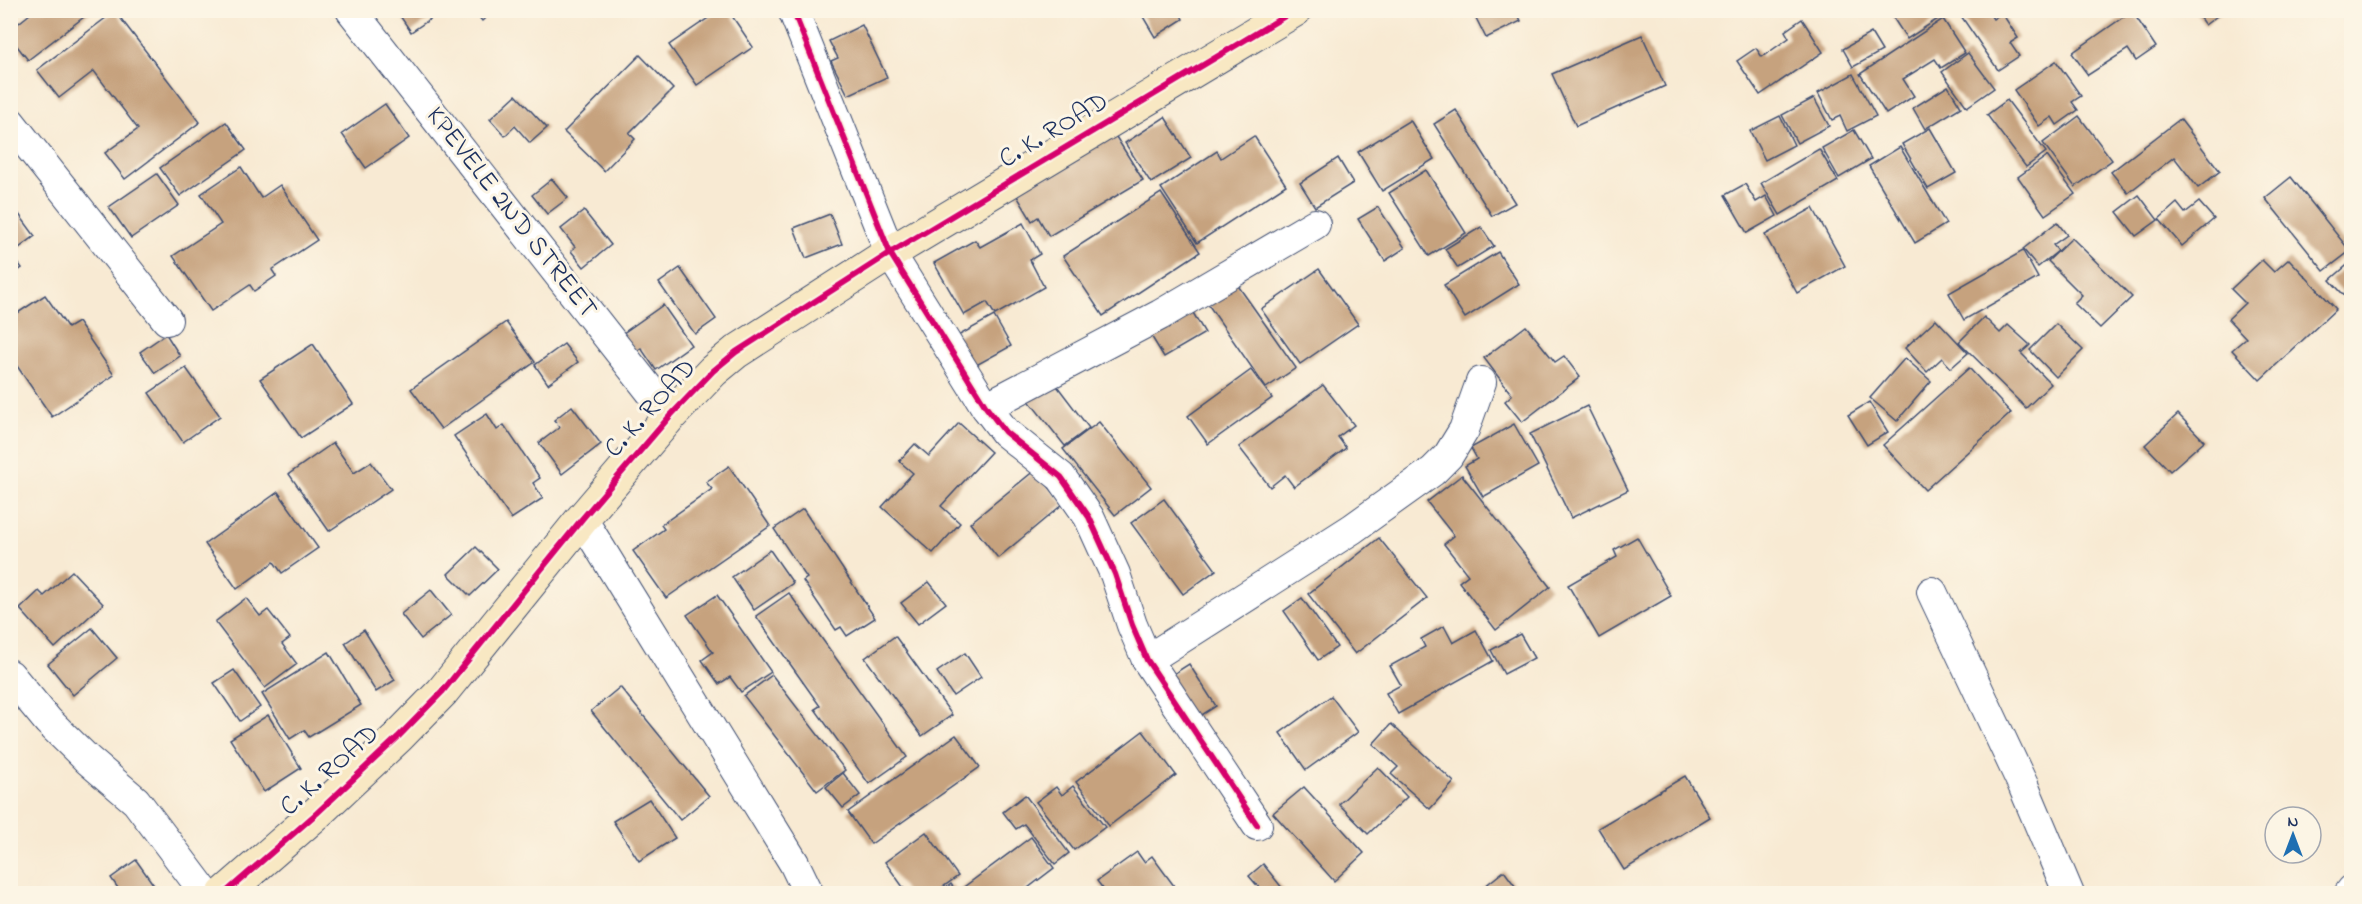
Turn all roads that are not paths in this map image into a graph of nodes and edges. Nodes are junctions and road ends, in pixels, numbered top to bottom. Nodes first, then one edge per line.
1 (351, 10) edge
2 (793, 10) edge
3 (1295, 10) edge
4 (10, 122) edge
5 (1315, 224) dead end
6 (890, 254) junction
7 (167, 320) dead end
8 (1481, 382) dead end
9 (986, 407) junction
10 (670, 416) junction
11 (582, 519) junction
12 (1932, 592) dead end
13 (1147, 660) junction
14 (10, 675) edge
15 (1257, 825) dead end
16 (206, 894) edge
17 (224, 894) edge
18 (809, 894) edge
19 (2069, 894) edge

1 - 10 street, KPEVELE 2ND STREET
2 - 6 street
3 - 6 street, C. K. ROAD
4 - 7 street
5 - 9 street
6 - 9 street
6 - 10 street, C. K. ROAD
8 - 13 street
9 - 13 street
10 - 11 street, C. K. ROAD
11 - 17 street, C. K. ROAD
11 - 18 street
12 - 19 street
13 - 15 street
14 - 16 street

